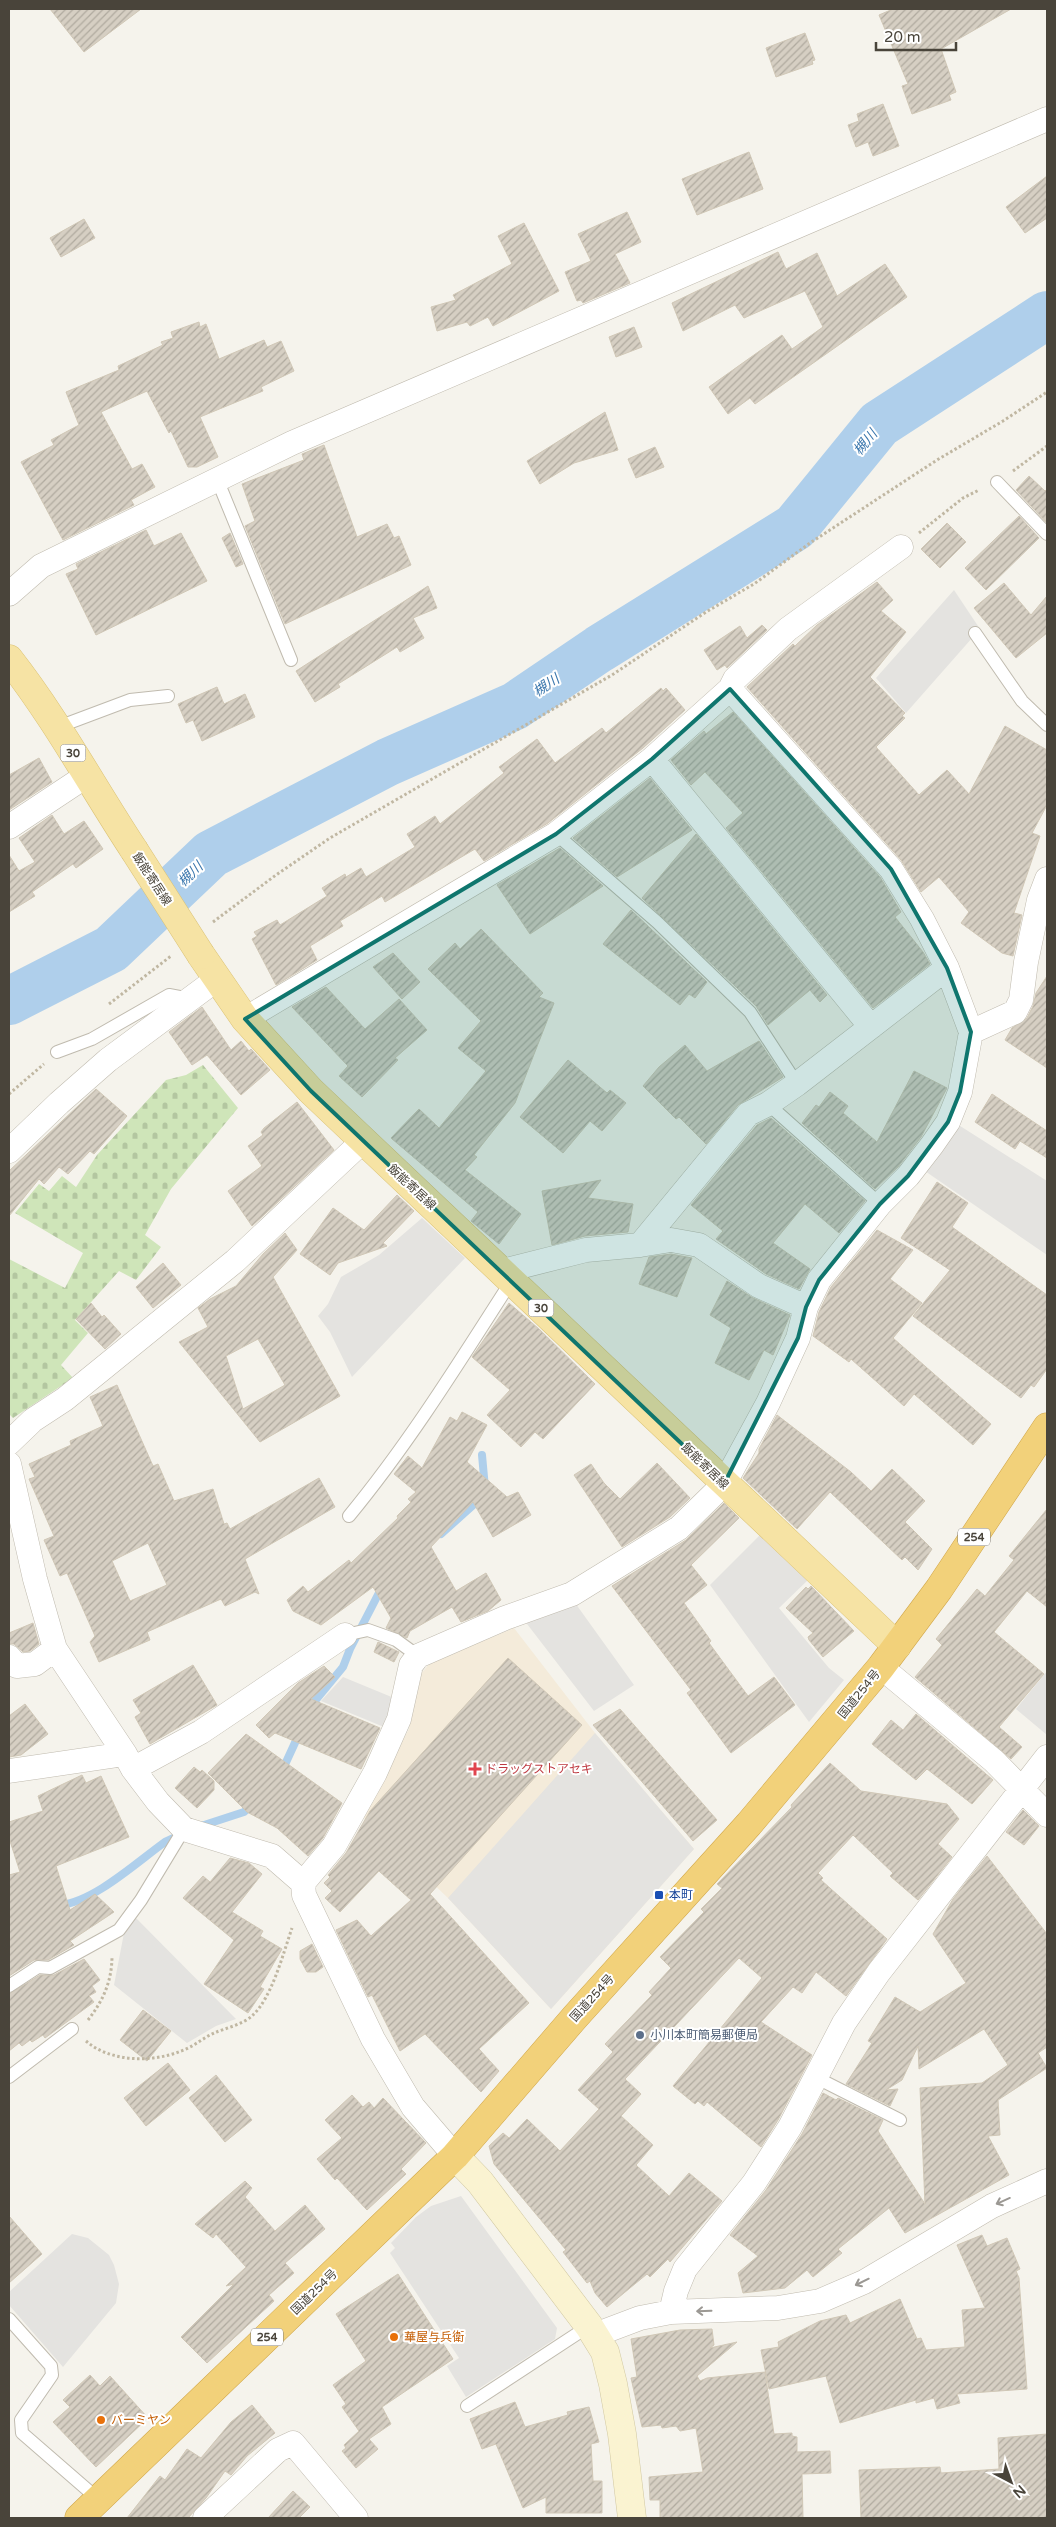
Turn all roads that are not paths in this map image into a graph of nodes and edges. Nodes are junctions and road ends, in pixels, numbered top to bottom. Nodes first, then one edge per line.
1 (1047, 119) edge
2 (217, 479) junction
3 (997, 482) road end
4 (1047, 534) edge
5 (901, 547) road end
6 (9, 594) edge
7 (976, 633) dead end
8 (9, 659) edge
9 (291, 660) dead end
10 (730, 689) junction
11 (168, 696) dead end
12 (1047, 725) edge
13 (58, 726) junction
14 (652, 759) junction
15 (86, 776) junction
16 (9, 827) edge
17 (556, 834) junction
18 (1047, 880) edge
19 (947, 968) junction
20 (217, 979) junction
21 (190, 999) junction
22 (245, 1019) junction
23 (871, 1027) junction
24 (971, 1032) junction
25 (57, 1052) road end
26 (797, 1084) junction
27 (768, 1104) junction
28 (363, 1141) junction
29 (9, 1151) edge
30 (880, 1204) junction
31 (640, 1246) junction
32 (507, 1276) junction
33 (806, 1307) junction
34 (1047, 1427) edge
35 (9, 1443) edge
36 (9, 1464) edge
37 (724, 1484) junction
38 (349, 1516) dead end
39 (345, 1635) joint
40 (898, 1646) junction
41 (54, 1649) junction
42 (418, 1656) junction
43 (9, 1657) edge
44 (881, 1667) junction
45 (1047, 1757) edge
46 (129, 1761) junction
47 (9, 1771) edge
48 (1024, 1788) junction
49 (1047, 1815) edge
50 (184, 1830) junction
51 (303, 1889) junction
52 (9, 1986) edge
53 (72, 2029) road end
54 (9, 2077) edge
55 (815, 2077) junction
56 (900, 2120) dead end
57 (455, 2156) junction
58 (1047, 2181) edge
59 (671, 2312) junction
60 (9, 2318) edge
61 (592, 2330) junction
62 (467, 2406) dead end
63 (98, 2499) junction
64 (78, 2518) edge
65 (205, 2518) edge
66 (356, 2518) edge
67 (632, 2518) edge

1 - 2 street
2 - 6 street
2 - 9 lane
3 - 4 lane
5 - 10 street
7 - 12 lane
8 - 13 main road, 飯能寄居線 / 30
10 - 14 street
10 - 19 street
11 - 13 lane
13 - 15 main road, 飯能寄居線 / 30
14 - 17 street
14 - 23 street
15 - 16 street
15 - 20 main road, 飯能寄居線 / 30, bridge
17 - 22 street
17 - 26 lane
18 - 24 street
19 - 23 street
19 - 24 street
20 - 21 street
20 - 22 main road, 飯能寄居線 / 30
21 - 25 lane
21 - 29 street
22 - 28 main road, 飯能寄居線 / 30
23 - 26 street
24 - 30 street
26 - 27 street
27 - 30 lane
27 - 31 street
28 - 32 main road, 飯能寄居線 / 30
28 - 35 street
30 - 33 street
31 - 32 street
31 - 33 street
32 - 37 main road, 飯能寄居線 / 30
32 - 38 lane
33 - 37 street
34 - 40 highway, 国道254号 / 254
36 - 41 street
37 - 40 main road, 飯能寄居線 / 30
37 - 42 street
39 - 42 lane
39 - 46 street
40 - 44 highway, 国道254号 / 254
41 - 43 street
41 - 46 street
42 - 51 street
44 - 48 street
44 - 57 highway, 国道254号 / 254
45 - 48 street
46 - 47 street
46 - 50 street
48 - 49 street
48 - 55 street
50 - 51 street
50 - 52 lane
51 - 57 street
53 - 54 lane
55 - 56 lane
55 - 59 street
57 - 61 street
57 - 63 highway, 国道254号 / 254
58 -> 59 street
59 - 61 street
60 - 63 lane
61 - 62 lane
61 - 67 street
63 - 64 highway, 国道254号 / 254
65 - 66 street

